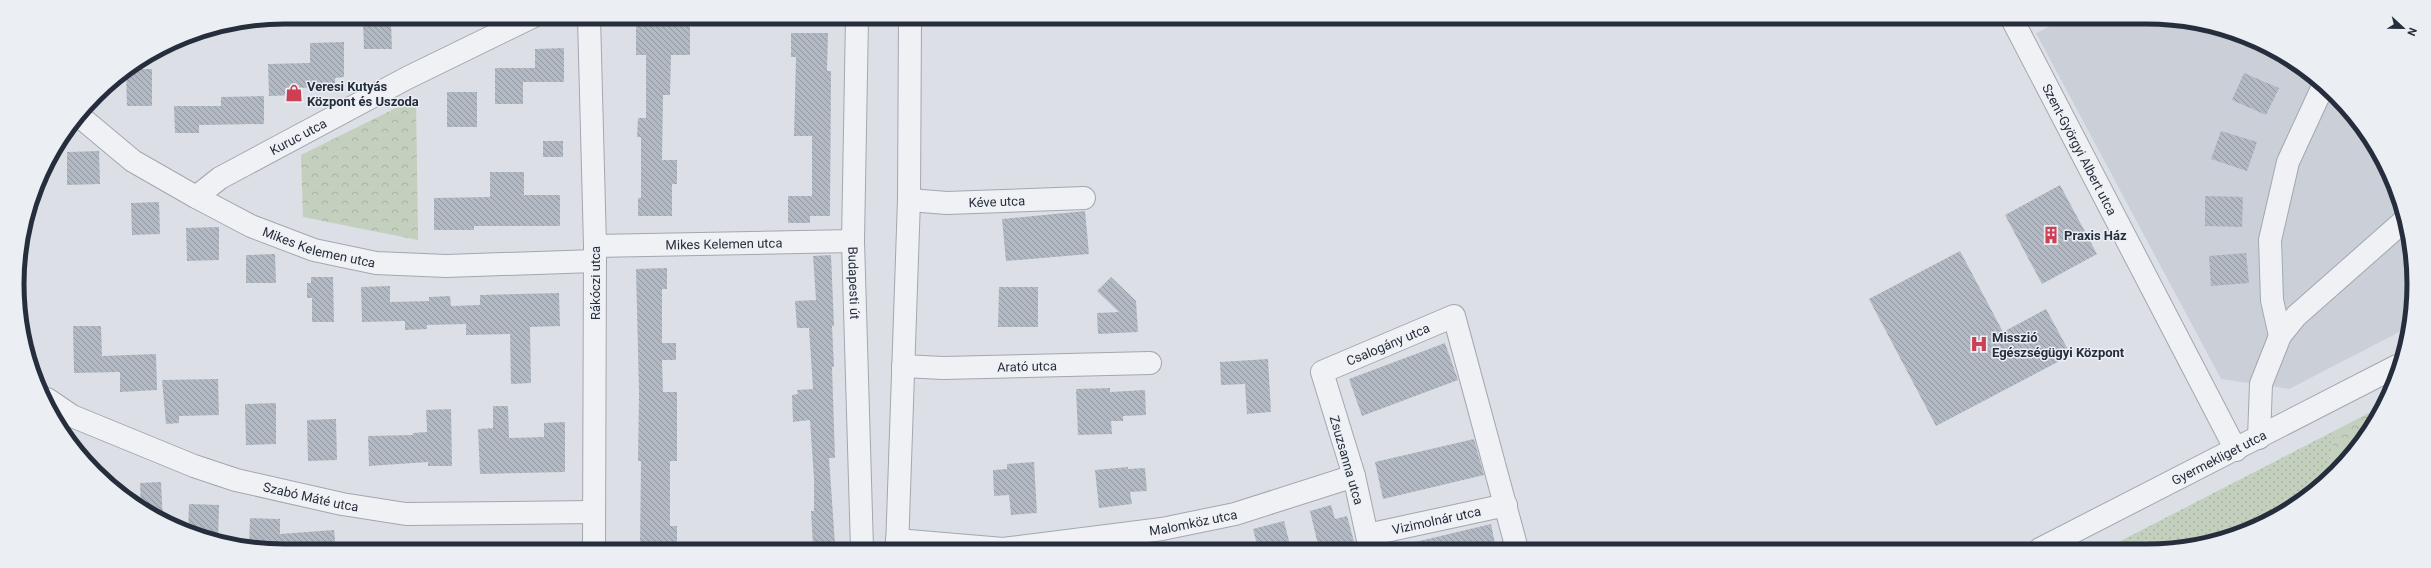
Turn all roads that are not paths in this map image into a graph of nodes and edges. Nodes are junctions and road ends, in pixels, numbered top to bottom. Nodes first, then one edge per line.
1 (518, 24) edge
2 (589, 24) edge
3 (857, 24) edge
4 (910, 24) edge
5 (2015, 24) edge
6 (2321, 91) edge
7 (84, 120) edge
8 (196, 197) junction
9 (1084, 198) dead end
10 (909, 200) junction
11 (2400, 224) edge
12 (853, 241) junction
13 (595, 254) junction
14 (2280, 336) junction
15 (1150, 363) dead end
16 (903, 366) junction
17 (2393, 368) edge
18 (1322, 372) joint
19 (53, 403) edge
20 (2258, 438) junction
21 (2236, 450) junction
22 (1354, 476) junction
23 (1506, 505) junction
24 (593, 512) junction
25 (1369, 542) edge
26 (594, 544) edge
27 (862, 544) edge
28 (897, 544) edge
29 (1043, 544) edge
30 (1516, 544) edge
31 (2050, 544) edge

1 - 8 street, Kuruc utca
2 - 13 street, Rákóczi utca
3 - 12 street, Budapesti út
4 - 10 street
5 - 21 street, Szent-Györgyi Albert utca
6 - 14 street
7 - 8 street, Mikes Kelemen utca
8 - 13 street, Mikes Kelemen utca
9 - 10 street, Kéve utca
10 - 16 street
11 - 14 street
12 - 13 street, Mikes Kelemen utca
12 - 27 street, Budapesti út
13 - 24 street, Rákóczi utca
14 - 20 street
15 - 16 street, Arató utca
16 - 28 street
17 - 20 street, Gyermekliget utca
18 - 22 street, Zsuzsanna utca
18 - 23 street, Csalogány utca
19 - 24 street, Szabó Máté utca
20 - 21 street, Gyermekliget utca
21 - 31 street, Gyermekliget utca
22 - 25 street, Zsuzsanna utca
22 - 29 street, Malomköz utca
23 - 25 street, Vizimolnár utca
23 - 30 street
24 - 26 street, Rákóczi utca

